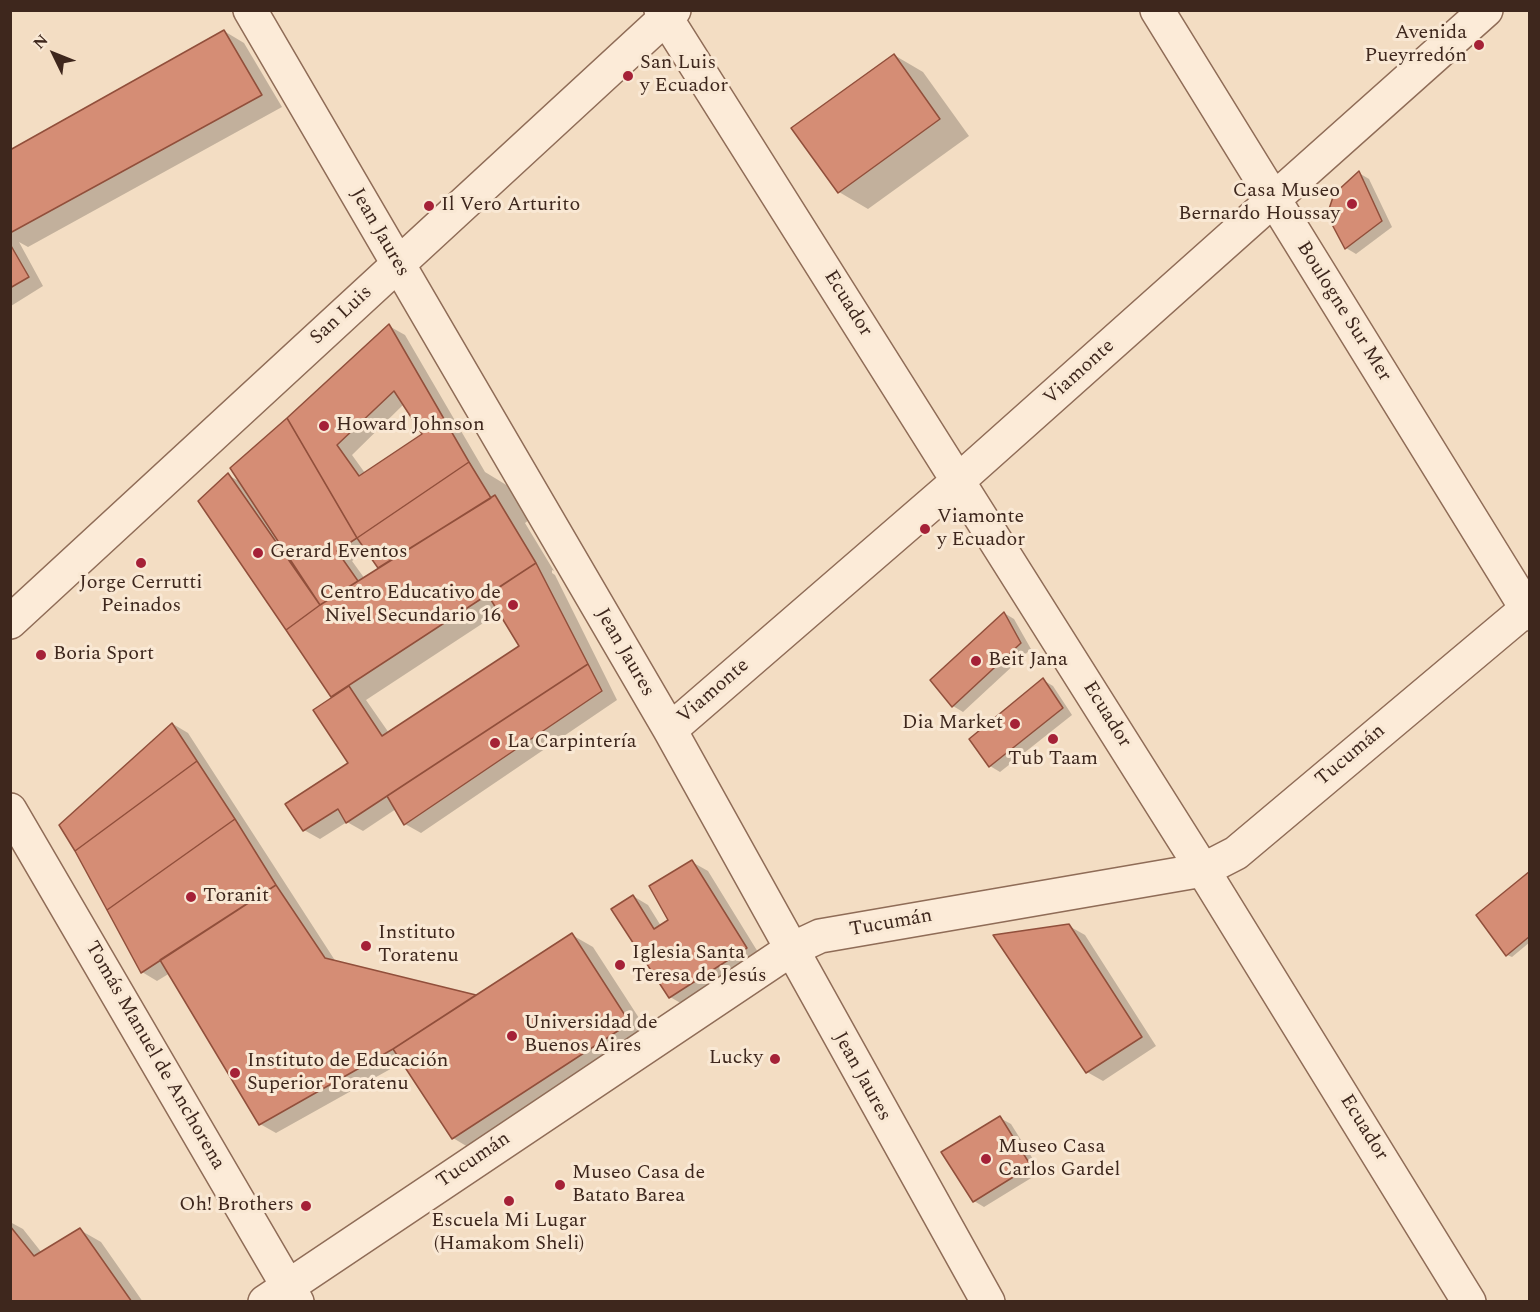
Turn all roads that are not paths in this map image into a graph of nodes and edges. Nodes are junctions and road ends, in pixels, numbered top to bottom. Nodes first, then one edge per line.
1 (250, 10) edge
2 (1157, 10) edge
3 (1486, 10) edge
4 (667, 13) edge
5 (1274, 200) junction
6 (398, 265) junction
7 (959, 480) junction
8 (1528, 609) edge
9 (10, 622) edge
10 (670, 730) junction
11 (10, 810) edge
12 (1203, 870) junction
13 (790, 950) junction
14 (283, 1296) edge
15 (987, 1302) edge
16 (1469, 1302) edge

1 - 6 street, Jean Jaures
2 - 5 street, Boulogne Sur Mer
3 - 5 street, Viamonte
4 - 6 street, San Luis
4 - 7 street, Ecuador
5 - 7 street, Viamonte
5 - 8 street, Boulogne Sur Mer
6 - 9 street, San Luis
6 - 10 street, Jean Jaures
7 - 10 street, Viamonte
7 - 12 street, Ecuador
8 - 12 street, Tucumán
10 - 13 street, Jean Jaures
11 - 14 street, Tomás Manuel de Anchorena
12 - 13 street, Tucumán
12 - 16 street, Ecuador
13 - 14 street, Tucumán
13 - 15 street, Jean Jaures

